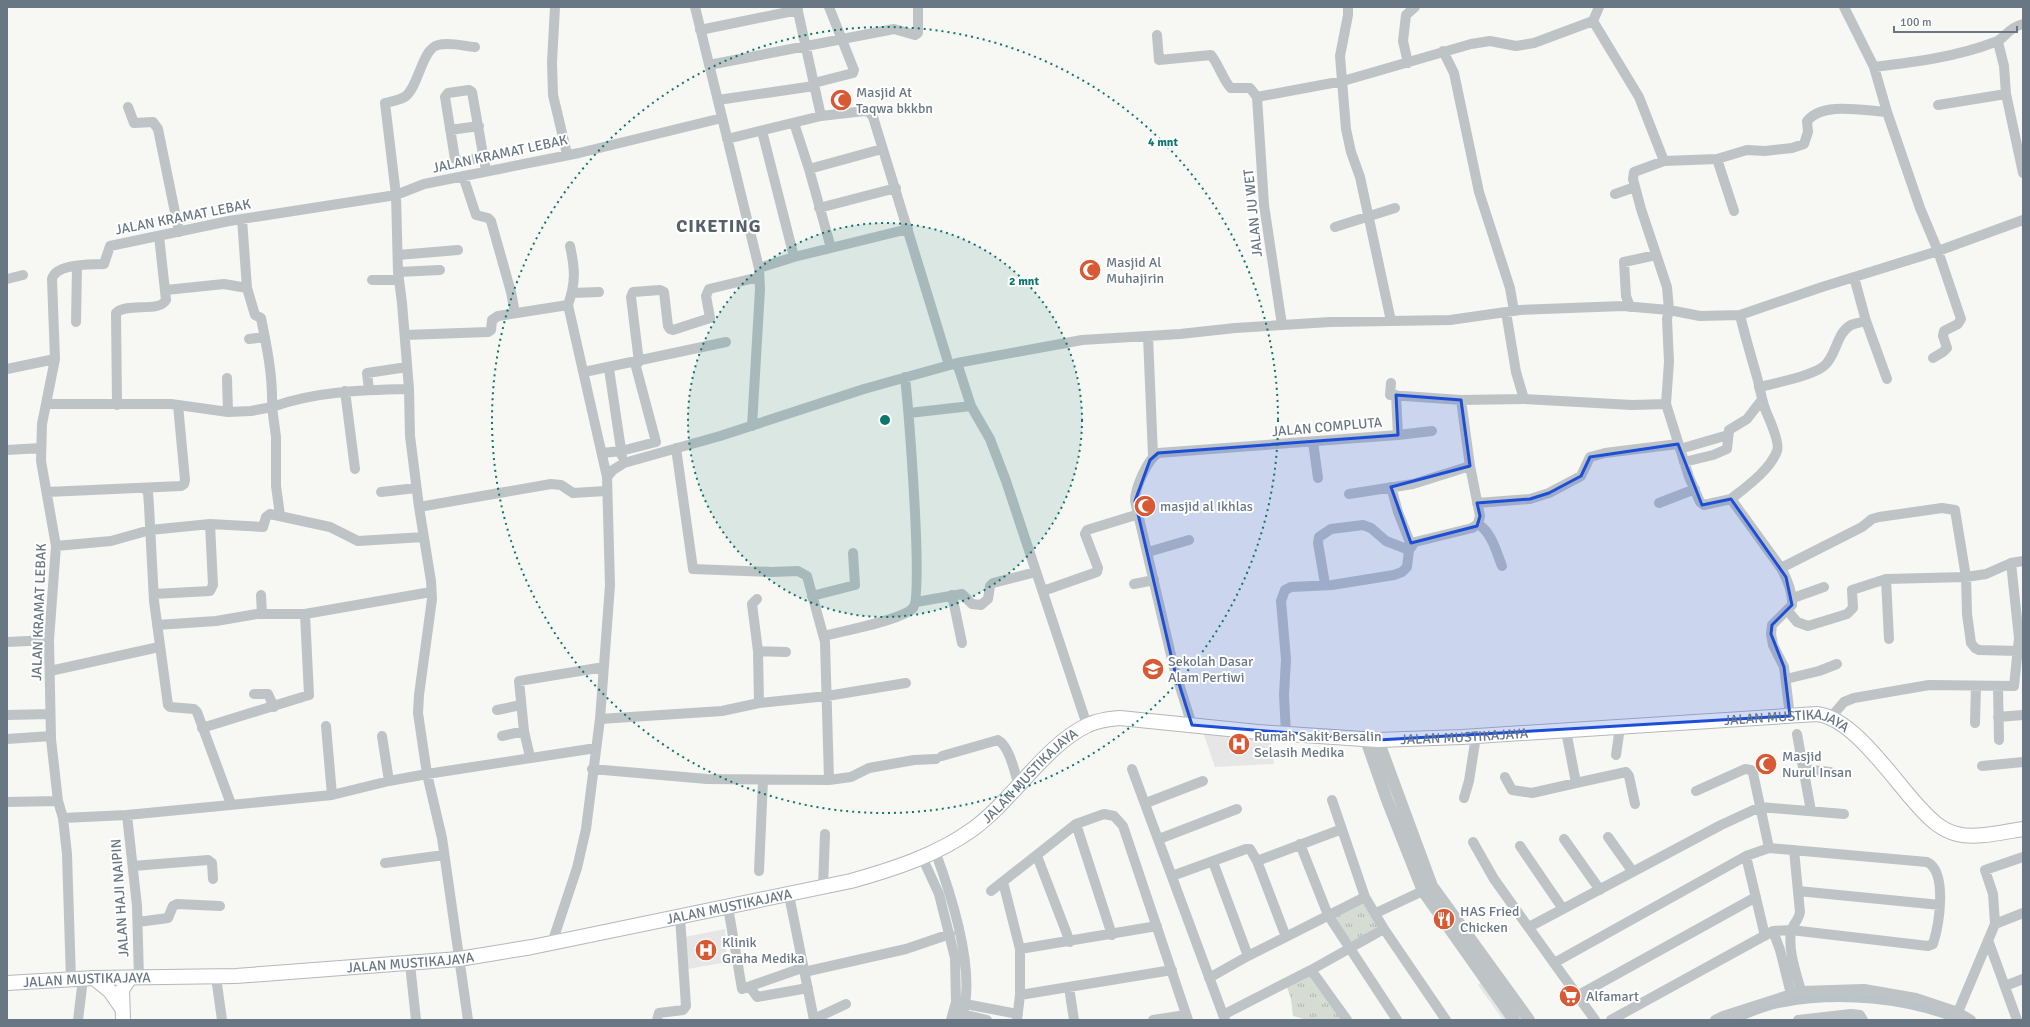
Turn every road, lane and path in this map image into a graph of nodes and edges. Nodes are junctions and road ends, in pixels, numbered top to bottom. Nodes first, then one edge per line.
1 (555, 7) edge
2 (695, 7) edge
3 (829, 7) edge
4 (918, 7) edge
5 (1348, 7) edge
6 (1415, 7) edge
7 (1599, 7) edge
8 (1844, 7) edge
9 (798, 8) edge
10 (1593, 21) junction
11 (2023, 24) edge
12 (700, 30) junction
13 (1156, 35) dead end
14 (842, 39) junction
15 (1998, 42) junction
16 (806, 46) junction
17 (475, 47) dead end
18 (1443, 51) junction
19 (1408, 63) junction
20 (709, 65) junction
21 (1874, 67) junction
22 (1343, 80) junction
23 (814, 84) junction
24 (2006, 94) junction
25 (1257, 96) junction
26 (718, 100) junction
27 (1938, 105) dead end
28 (128, 107) dead end
29 (1888, 112) junction
30 (821, 116) junction
31 (722, 118) junction
32 (794, 123) junction
33 (479, 126) junction
34 (450, 130) junction
35 (762, 131) junction
36 (727, 139) junction
37 (882, 149) junction
38 (567, 154) junction
39 (2021, 157) edge
40 (484, 158) junction
41 (1716, 159) junction
42 (1664, 161) junction
43 (809, 168) junction
44 (486, 171) junction
45 (2023, 173) edge
46 (463, 176) junction
47 (1635, 187) junction
48 (896, 188) junction
49 (1615, 194) dead end
50 (396, 195) junction
51 (819, 208) junction
52 (1395, 208) dead end
53 (1734, 211) dead end
54 (1369, 216) junction
55 (242, 219) junction
56 (2023, 220) edge
57 (1334, 227) dead end
58 (908, 229) junction
59 (179, 232) junction
60 (158, 236) junction
61 (570, 246) dead end
62 (830, 248) junction
63 (458, 250) dead end
64 (1938, 251) junction
65 (398, 255) junction
66 (1656, 255) junction
67 (794, 257) junction
68 (77, 266) junction
69 (440, 270) dead end
70 (759, 272) junction
71 (23, 275) dead end
72 (398, 276) junction
73 (1854, 277) junction
74 (7, 279) edge
75 (372, 280) dead end
76 (247, 288) junction
77 (166, 290) junction
78 (599, 292) dead end
79 (572, 293) junction
80 (568, 305) junction
81 (1630, 307) junction
82 (1669, 310) junction
83 (1510, 312) junction
84 (515, 313) junction
85 (1740, 315) junction
86 (1392, 321) junction
87 (1866, 321) junction
88 (76, 322) dead end
89 (1282, 325) junction
90 (405, 335) junction
91 (1148, 336) junction
92 (265, 337) junction
93 (249, 339) dead end
94 (726, 342) dead end
95 (1933, 358) dead end
96 (55, 359) junction
97 (637, 362) junction
98 (953, 364) junction
99 (407, 367) junction
100 (7, 369) edge
101 (609, 369) junction
102 (584, 372) junction
103 (905, 377) junction
104 (227, 378) dead end
105 (1887, 379) dead end
106 (1391, 383) dead end
107 (1759, 388) junction
108 (409, 389) junction
109 (369, 390) junction
110 (345, 391) junction
111 (1396, 395) junction
112 (1461, 400) junction
113 (1524, 400) junction
114 (1761, 401) junction
115 (46, 404) junction
116 (1666, 404) junction
117 (117, 405) junction
118 (178, 405) junction
119 (971, 406) junction
120 (272, 407) junction
121 (228, 412) junction
122 (909, 413) junction
123 (752, 426) junction
124 (1432, 431) dead end
125 (1728, 435) junction
126 (1398, 436) junction
127 (1313, 442) junction
128 (1679, 446) junction
129 (41, 448) junction
130 (676, 448) junction
131 (7, 450) edge
132 (621, 451) junction
133 (602, 452) junction
134 (1153, 456) junction
135 (1684, 462) junction
136 (624, 463) junction
137 (1470, 466) junction
138 (355, 468) dead end
139 (606, 477) junction
140 (1318, 478) dead end
141 (1391, 487) junction
142 (416, 488) junction
143 (145, 489) junction
144 (1695, 490) junction
145 (606, 491) junction
146 (46, 492) junction
147 (381, 492) dead end
148 (1349, 494) dead end
149 (1731, 499) junction
150 (1477, 503) junction
151 (1659, 503) dead end
152 (419, 507) junction
153 (1138, 514) junction
154 (280, 516) junction
155 (210, 524) junction
156 (1478, 524) junction
157 (150, 530) junction
158 (424, 537) junction
159 (1189, 540) dead end
160 (56, 546) junction
161 (1410, 547) junction
162 (1148, 552) junction
163 (853, 553) dead end
164 (2023, 561) edge
165 (2011, 563) junction
166 (1502, 566) dead end
167 (1782, 568) junction
168 (1036, 572) junction
169 (1966, 578) junction
170 (1154, 580) junction
171 (1886, 580) junction
172 (1134, 584) dead end
173 (1325, 584) junction
174 (1824, 587) dead end
175 (1043, 591) junction
176 (432, 592) junction
177 (154, 594) junction
178 (261, 595) dead end
179 (952, 595) junction
180 (812, 596) junction
181 (1793, 598) junction
182 (757, 599) dead end
183 (916, 602) junction
184 (1787, 610) junction
185 (262, 614) junction
186 (305, 614) junction
187 (157, 625) junction
188 (824, 636) junction
189 (1890, 638) dead end
190 (49, 640) junction
191 (7, 642) edge
192 (962, 642) dead end
193 (159, 647) junction
194 (758, 651) junction
195 (786, 652) dead end
196 (2020, 657) edge
197 (1837, 664) dead end
198 (604, 667) junction
199 (50, 671) junction
200 (1786, 679) junction
201 (906, 684) dead end
202 (1976, 686) junction
203 (1998, 686) junction
204 (2019, 687) edge
205 (254, 694) dead end
206 (827, 696) junction
207 (759, 703) junction
208 (521, 705) junction
209 (274, 706) junction
210 (498, 710) dead end
211 (50, 714) junction
212 (7, 715) edge
213 (2023, 715) edge
214 (1790, 716) junction
215 (1998, 717) junction
216 (1831, 718) junction
217 (600, 719) junction
218 (1975, 723) dead end
219 (1087, 725) junction
220 (1192, 725) junction
221 (326, 726) dead end
222 (1620, 727) junction
223 (202, 728) junction
224 (1566, 730) junction
225 (524, 731) junction
226 (1286, 734) junction
227 (1797, 734) dead end
228 (51, 736) junction
229 (382, 736) dead end
230 (502, 736) dead end
231 (1476, 736) junction
232 (7, 739) edge
233 (1372, 740) junction
234 (1999, 740) dead end
235 (596, 748) junction
236 (1616, 755) dead end
237 (530, 758) junction
238 (2023, 762) edge
239 (1982, 766) dead end
240 (592, 769) junction
241 (1132, 769) dead end
242 (1803, 769) junction
243 (1830, 772) dead end
244 (427, 774) junction
245 (1505, 777) dead end
246 (763, 780) junction
247 (829, 780) junction
248 (389, 781) junction
249 (1203, 781) dead end
250 (1576, 783) junction
251 (1019, 786) junction
252 (1696, 791) dead end
253 (332, 795) junction
254 (1464, 798) dead end
255 (58, 800) junction
256 (1332, 800) dead end
257 (7, 802) edge
258 (1146, 803) junction
259 (231, 804) junction
260 (1635, 804) dead end
261 (1760, 807) junction
262 (1237, 809) dead end
263 (1811, 811) junction
264 (1844, 814) dead end
265 (127, 815) junction
266 (63, 818) junction
267 (1076, 824) junction
268 (1342, 828) junction
269 (2023, 829) edge
270 (825, 834) dead end
271 (1608, 837) dead end
272 (1158, 839) junction
273 (1564, 840) dead end
274 (1473, 842) dead end
275 (1300, 844) junction
276 (1520, 846) dead end
277 (1769, 848) junction
278 (1794, 850) junction
279 (936, 851) junction
280 (444, 855) junction
281 (1037, 856) junction
282 (1746, 856) junction
283 (922, 857) junction
284 (2023, 857) edge
285 (1257, 861) junction
286 (1213, 862) junction
287 (385, 863) dead end
288 (133, 866) junction
289 (758, 871) dead end
290 (943, 871) junction
291 (1633, 872) junction
292 (930, 875) junction
293 (1172, 876) junction
294 (213, 879) dead end
295 (1003, 882) junction
296 (823, 887) junction
297 (1428, 888) junction
298 (1600, 890) junction
299 (991, 891) dead end
300 (1798, 891) junction
301 (789, 895) junction
302 (1365, 897) junction
303 (1756, 897) junction
304 (1940, 905) junction
305 (220, 906) dead end
306 (728, 906) junction
307 (1563, 909) junction
308 (1376, 913) junction
309 (2023, 914) edge
310 (1328, 916) junction
311 (680, 917) junction
312 (138, 922) junction
313 (1995, 924) junction
314 (1157, 926) junction
315 (1528, 927) junction
316 (1384, 929) junction
317 (1791, 930) junction
318 (1769, 933) junction
319 (950, 934) junction
320 (1112, 935) junction
321 (1286, 937) junction
322 (1988, 940) junction
323 (1070, 942) junction
324 (552, 943) junction
325 (1020, 949) junction
326 (1349, 950) junction
327 (1248, 956) junction
328 (459, 959) junction
329 (1554, 963) junction
330 (410, 964) junction
331 (803, 970) junction
332 (1172, 970) junction
333 (1311, 970) junction
334 (216, 977) junction
335 (1209, 978) junction
336 (83, 979) junction
337 (134, 979) junction
338 (2023, 979) edge
339 (7, 982) edge
340 (750, 986) junction
341 (2005, 986) junction
342 (1069, 987) junction
343 (808, 988) junction
344 (1796, 992) junction
345 (1020, 995) junction
346 (1577, 996) junction
347 (846, 1004) dead end
348 (959, 1012) edge
349 (1958, 1012) junction
350 (122, 1013) edge
351 (1017, 1017) edge
352 (1224, 1017) edge
353 (1187, 1018) edge
354 (814, 1019) edge
355 (1812, 1019) edge
356 (78, 1020) edge
357 (222, 1020) edge
358 (416, 1020) edge
359 (468, 1020) edge
360 (657, 1020) edge
361 (987, 1020) edge
362 (1074, 1020) edge
363 (1153, 1020) edge
364 (1347, 1020) edge
365 (1397, 1020) edge
366 (1446, 1020) edge
367 (1514, 1020) edge
368 (1529, 1020) edge
369 (1595, 1020) edge
370 (1611, 1020) edge
371 (1715, 1020) edge
372 (1798, 1020) edge
373 (1863, 1020) edge
374 (1971, 1020) edge
375 (2017, 1020) edge

1 - 38 street
2 - 12 street
3 - 14 street
4 - 14 street
5 - 22 street
6 - 19 street
7 - 10 street
8 - 21 street
9 - 12 street
9 - 16 street
10 - 18 street
10 - 42 street
11 - 15 street
12 - 20 street
13 - 25 street
14 - 16 street
14 - 23 street
15 - 21 street
15 - 24 street
16 - 20 street
16 - 23 street
17 - 50 street
18 - 19 street
18 - 83 street
19 - 22 street
20 - 26 street
21 - 29 street
22 - 25 street
22 - 54 street
23 - 26 street
23 - 30 street
24 - 27 street
24 - 39 street
25 - 89 street, JALAN JU WET
26 - 31 street
28 - 59 street
29 - 41 street
29 - 64 street
30 - 32 street
30 - 37 street
31 - 36 street
31 - 38 street, JALAN KRAMAT LEBAK
32 - 35 street
32 - 43 street
33 - 34 street
33 - 34 street
33 - 40 street
34 - 40 street
35 - 36 street
35 - 67 street
36 - 70 street
37 - 43 street
37 - 48 street
38 - 44 street, JALAN KRAMAT LEBAK
39 - 45 street
40 - 44 street
41 - 42 street
41 - 53 street
42 - 47 street
43 - 51 street
44 - 46 street, JALAN KRAMAT LEBAK
46 - 50 street, JALAN KRAMAT LEBAK
46 - 84 street
47 - 49 street
47 - 66 street
48 - 51 street
48 - 58 street
50 - 55 street, JALAN KRAMAT LEBAK
50 - 65 street
51 - 62 street
52 - 54 street
54 - 57 street
54 - 86 street
55 - 59 street, JALAN KRAMAT LEBAK
55 - 76 street
56 - 64 street
58 - 62 street
58 - 98 street
59 - 60 street, JALAN KRAMAT LEBAK
60 - 68 street, JALAN KRAMAT LEBAK
60 - 77 street
61 - 79 street
62 - 67 street
63 - 65 street
64 - 73 street
64 - 95 street
65 - 72 street
66 - 81 street
66 - 82 street
67 - 70 street
68 - 88 street
68 - 96 street, JALAN KRAMAT LEBAK
69 - 72 street
70 - 97 street
70 - 123 street
71 - 74 street
72 - 75 street
72 - 90 street
73 - 85 street
73 - 87 street
76 - 77 street
76 - 92 street
77 - 117 street
78 - 79 street
79 - 80 street
80 - 84 street
80 - 102 street
81 - 82 street
81 - 83 street
82 - 85 street
82 - 116 street
83 - 86 street
83 - 113 street
84 - 90 street
85 - 107 street
86 - 89 street
87 - 105 street
87 - 107 street
89 - 91 street
90 - 99 street
91 - 98 street
91 - 134 street
92 - 93 street
92 - 120 street
94 - 97 street
96 - 100 street
96 - 115 street, JALAN KRAMAT LEBAK
97 - 101 street
97 - 132 street
98 - 103 street
98 - 119 street
99 - 108 street
99 - 109 street
101 - 102 street
101 - 132 street
102 - 133 street
103 - 122 street
103 - 123 street
104 - 121 street
106 - 111 street, JALAN COMPLUTA
107 - 114 street
108 - 109 street
108 - 142 street
109 - 110 street
110 - 120 street
110 - 138 street
111 - 112 street
111 - 126 street, JALAN COMPLUTA
112 - 113 street
112 - 137 street
113 - 116 street
114 - 125 street
114 - 149 street
115 - 117 street
115 - 129 street, JALAN KRAMAT LEBAK
116 - 128 street
117 - 118 street
118 - 121 street
118 - 143 street
119 - 122 street
119 - 168 street
120 - 121 street
120 - 154 street
122 - 183 street
123 - 130 street
124 - 126 street
125 - 128 street
125 - 135 street
126 - 127 street, JALAN COMPLUTA
127 - 134 street, JALAN COMPLUTA
127 - 140 street
128 - 135 street
128 - 150 street
129 - 131 street
129 - 146 street, JALAN KRAMAT LEBAK
130 - 136 street
130 - 180 street
132 - 133 street
132 - 136 street
133 - 139 street
134 - 153 street
135 - 144 street
136 - 139 street
137 - 141 street
137 - 150 street
139 - 145 street
141 - 148 street
141 - 161 street
142 - 147 street
142 - 152 street
143 - 146 street
143 - 157 street
144 - 149 street
144 - 151 street
145 - 152 street
145 - 198 street
146 - 160 street, JALAN KRAMAT LEBAK
149 - 167 street
150 - 156 street
152 - 158 street
153 - 162 street
153 - 175 street
154 - 155 street
154 - 158 street
155 - 157 street
155 - 177 street
156 - 161 street
156 - 166 street
157 - 160 street
157 - 177 street
158 - 176 street
159 - 162 street
160 - 190 street, JALAN KRAMAT LEBAK
161 - 173 street
161 - 173 street
162 - 170 street
163 - 180 street
164 - 165 street
165 - 169 street
165 - 196 street
167 - 169 street
167 - 181 street
168 - 175 street
168 - 179 street
169 - 171 street
169 - 196 street
170 - 172 street
170 - 220 street
171 - 184 street
171 - 189 street
173 - 226 street
174 - 181 street
175 - 219 street
176 - 186 street
176 - 244 street
177 - 187 street
178 - 185 street
179 - 183 street
179 - 192 street
180 - 188 street
181 - 184 street
182 - 194 street
183 - 188 street
184 - 200 street
185 - 186 street
185 - 187 street
186 - 209 street
187 - 193 street
188 - 206 street
190 - 191 street
190 - 199 street, JALAN KRAMAT LEBAK
193 - 199 street
193 - 223 street
194 - 195 street
194 - 207 street
196 - 204 street
197 - 200 street
198 - 208 street
198 - 217 street
199 - 211 street, JALAN KRAMAT LEBAK
200 - 214 street
201 - 206 street
202 - 203 street
202 - 216 street
202 - 218 street
203 - 204 street
203 - 215 street
205 - 209 street
206 - 207 street
206 - 247 street
207 - 217 street
208 - 210 street
208 - 225 street
209 - 223 street
211 - 212 street
211 - 228 street, JALAN KRAMAT LEBAK
213 - 215 street
214 - 216 main road, JALAN MUSTIKAJAYA
214 - 222 main road, JALAN MUSTIKAJAYA
215 - 234 street
216 - 269 main road, JALAN MUSTIKAJAYA
217 - 235 street
219 - 220 main road, JALAN MUSTIKAJAYA
219 - 251 main road, JALAN MUSTIKAJAYA
220 - 226 main road, JALAN MUSTIKAJAYA
221 - 253 street
222 - 224 main road, JALAN MUSTIKAJAYA
222 - 236 street
223 - 259 street
224 - 231 main road, JALAN MUSTIKAJAYA
224 - 250 street
225 - 230 street
225 - 237 street
226 - 233 main road, JALAN MUSTIKAJAYA
227 - 242 street
228 - 232 street
228 - 255 street, JALAN KRAMAT LEBAK
229 - 248 street
231 - 233 main road, JALAN MUSTIKAJAYA
231 - 254 street
233 - 297 street
235 - 237 street
235 - 240 street
237 - 244 street
238 - 239 street
240 - 246 street
240 - 324 street
241 - 258 street
242 - 243 street
242 - 263 street
244 - 248 street
244 - 280 street
245 - 250 street
246 - 247 street
246 - 289 street
247 - 251 street
248 - 253 street
249 - 258 street
250 - 260 street
251 - 279 main road, JALAN MUSTIKAJAYA
252 - 261 street
253 - 259 street
255 - 257 street
255 - 266 street, JALAN KRAMAT LEBAK
256 - 268 street
258 - 272 street
259 - 265 street
261 - 263 street
261 - 277 street
261 - 291 street
262 - 272 street
263 - 264 street
265 - 266 street
265 - 288 street, JALAN HAJI NAIPIN
266 - 336 street, JALAN KRAMAT LEBAK
267 - 281 street
267 - 314 street
267 - 320 street
268 - 275 street
268 - 302 street
270 - 296 street
271 - 291 street
272 - 293 street
273 - 298 street
274 - 315 street
275 - 285 street
275 - 310 street
276 - 307 street
277 - 278 street
277 - 282 street
278 - 300 street
278 - 304 street
279 - 283 main road, JALAN MUSTIKAJAYA
279 - 290 street
280 - 287 street
280 - 328 street
281 - 295 street
281 - 323 street
282 - 303 street
282 - 329 street
283 - 292 street
283 - 296 main road, JALAN MUSTIKAJAYA
284 - 313 street
285 - 286 street
285 - 321 street
286 - 293 street
286 - 327 street
288 - 294 street
288 - 312 street, JALAN HAJI NAIPIN
290 - 292 street
290 - 348 street
291 - 298 street
292 - 319 street
293 - 335 street
295 - 299 street
295 - 325 street
296 - 301 main road, JALAN MUSTIKAJAYA
297 - 308 street
297 - 367 street
297 - 368 street
298 - 307 street
300 - 304 street
300 - 317 street
301 - 306 main road, JALAN MUSTIKAJAYA
301 - 331 street
302 - 308 street
302 - 310 street
303 - 318 street
303 - 346 street
304 - 317 street
305 - 312 street
306 - 311 main road, JALAN MUSTIKAJAYA
306 - 340 street
307 - 315 street
308 - 316 street
309 - 313 street
310 - 321 street
310 - 326 street
311 - 324 main road, JALAN MUSTIKAJAYA
311 - 360 street
312 - 337 street, JALAN HAJI NAIPIN
313 - 322 street
314 - 320 street
314 - 332 street
315 - 329 street
316 - 326 street
316 - 366 street
317 - 318 street
317 - 344 street
318 - 344 street
318 - 370 street
319 - 331 street
319 - 348 street
320 - 323 street
321 - 327 street
322 - 341 street
322 - 349 street
323 - 325 street
324 - 328 main road, JALAN MUSTIKAJAYA
325 - 345 street
326 - 333 street
326 - 365 street
327 - 335 street
328 - 330 main road, JALAN MUSTIKAJAYA
328 - 359 street
329 - 346 street
330 - 334 main road, JALAN MUSTIKAJAYA
330 - 358 street
331 - 340 street
331 - 343 street
332 - 342 street
332 - 353 street
333 - 352 street
333 - 364 street
334 - 337 main road, JALAN MUSTIKAJAYA
334 - 357 street
335 - 352 street
336 - 337 main road, JALAN MUSTIKAJAYA
336 - 339 main road, JALAN MUSTIKAJAYA
336 - 350 main road
336 - 356 street, JALAN KRAMAT LEBAK
337 - 350 main road
338 - 341 street
340 - 343 street
341 - 375 street
342 - 345 street
342 - 362 street
343 - 354 street
344 - 349 street
344 - 371 street
345 - 351 street
346 - 369 street
347 - 354 street
348 - 351 street
348 - 361 street
349 - 374 street
353 - 363 street
355 - 372 street
355 - 373 street

